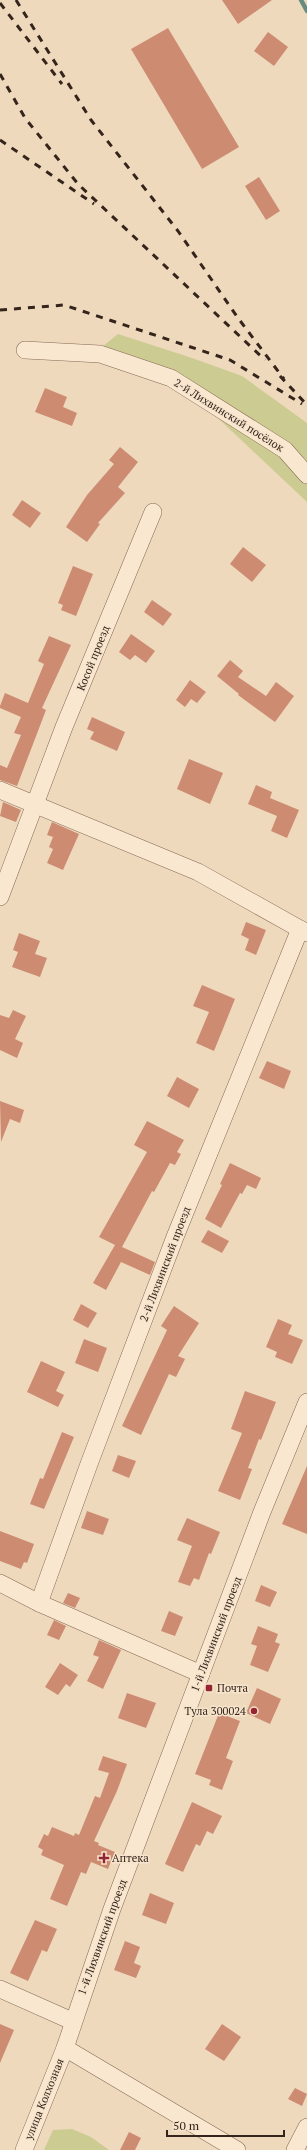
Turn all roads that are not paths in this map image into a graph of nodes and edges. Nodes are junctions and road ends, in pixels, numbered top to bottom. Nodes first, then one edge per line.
1 (25, 350) dead end
2 (307, 474) edge
3 (153, 512) dead end
4 (0, 790) edge
5 (36, 805) junction
6 (0, 897) edge
7 (304, 931) edge
8 (307, 1402) edge
9 (0, 1583) edge
10 (39, 1603) junction
11 (201, 1674) junction
12 (0, 1989) edge
13 (72, 2021) junction
14 (65, 2048) junction
15 (307, 2127) edge
16 (24, 2150) edge
17 (237, 2150) edge
18 (295, 2150) edge

1 - 2 street, 2-й Лихвинский посёлок
3 - 5 street, Косой проезд
4 - 5 street
5 - 6 street, Косой проезд
5 - 7 street
7 - 10 street, 2-й Лихвинский проезд
8 - 11 street, 1-й Лихвинский проезд
9 - 10 street
10 - 11 street
11 - 13 street, 1-й Лихвинский проезд
12 - 13 street
13 - 14 street, 1-й Лихвинский проезд
14 - 16 street, улица Колхозная
14 - 17 street
15 - 18 street

